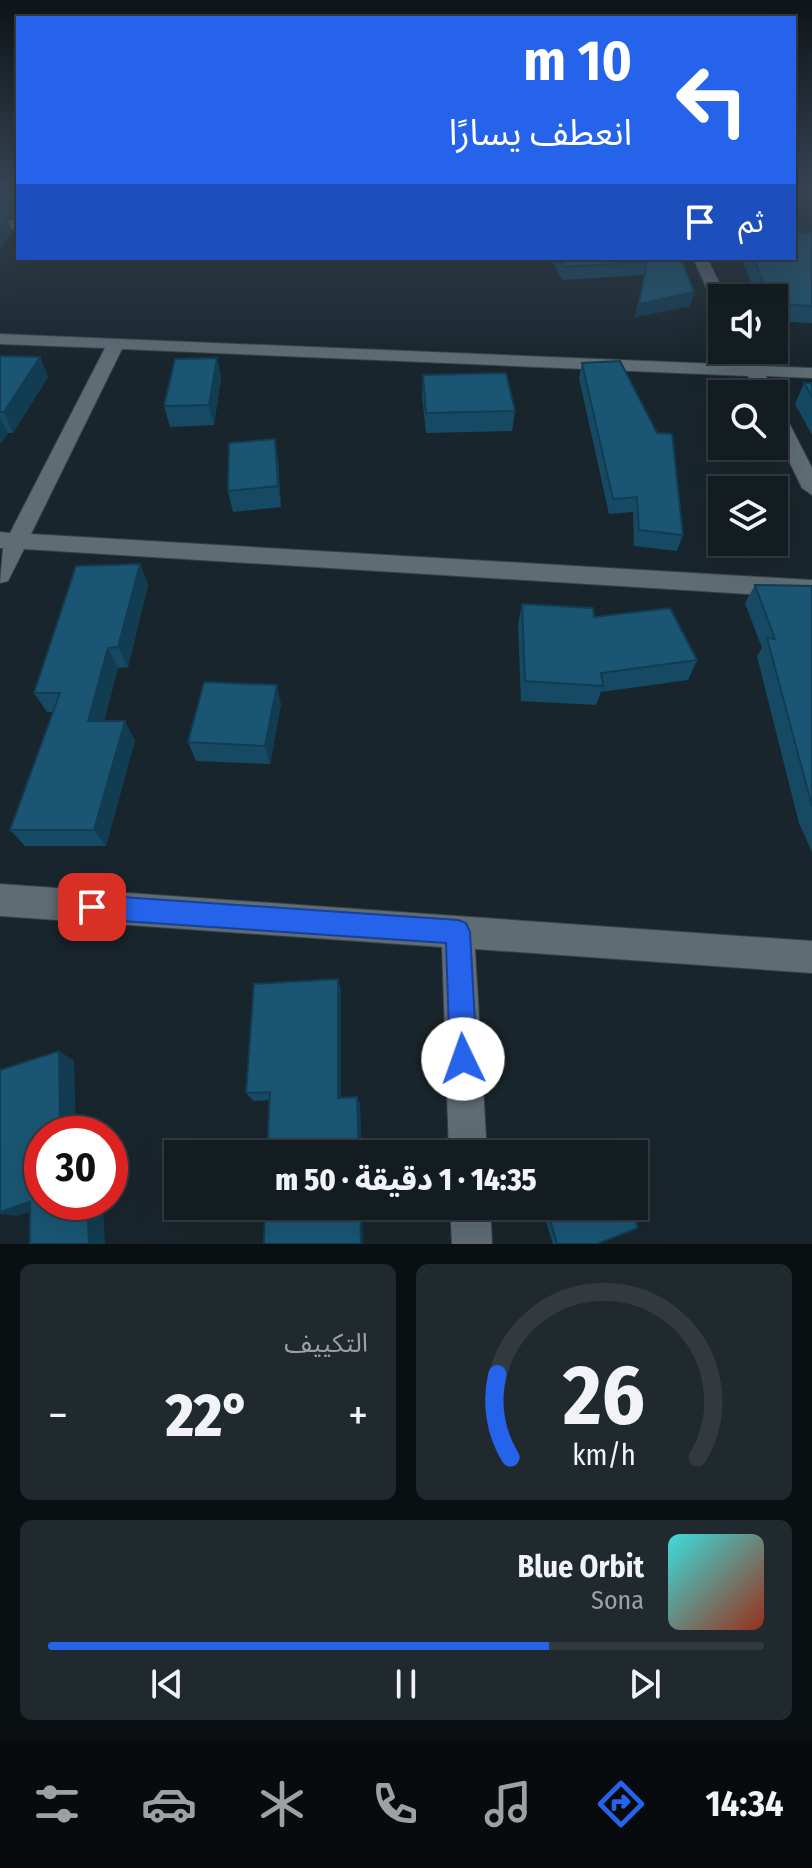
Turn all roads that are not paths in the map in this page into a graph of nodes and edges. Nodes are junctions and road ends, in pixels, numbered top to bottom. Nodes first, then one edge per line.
1 (701, 260) edge
2 (712, 284) edge
3 (0, 339) edge
4 (117, 342) junction
5 (751, 364) edge
6 (754, 370) junction
7 (812, 373) edge
8 (759, 380) edge
9 (788, 439) edge
10 (812, 488) edge
11 (9, 540) edge
12 (0, 575) edge
13 (812, 589) edge
14 (0, 900) edge
15 (458, 932) junction
16 (812, 957) edge
17 (467, 1140) edge
18 (471, 1220) edge
19 (472, 1244) edge

1 - 2 street
3 - 4 street
4 - 6 street
4 - 11 street
5 - 6 street
6 - 7 street
6 - 8 street
9 - 10 street
11 - 12 street
11 - 13 street
14 - 15 street
15 - 16 street
15 - 17 street
18 - 19 street

